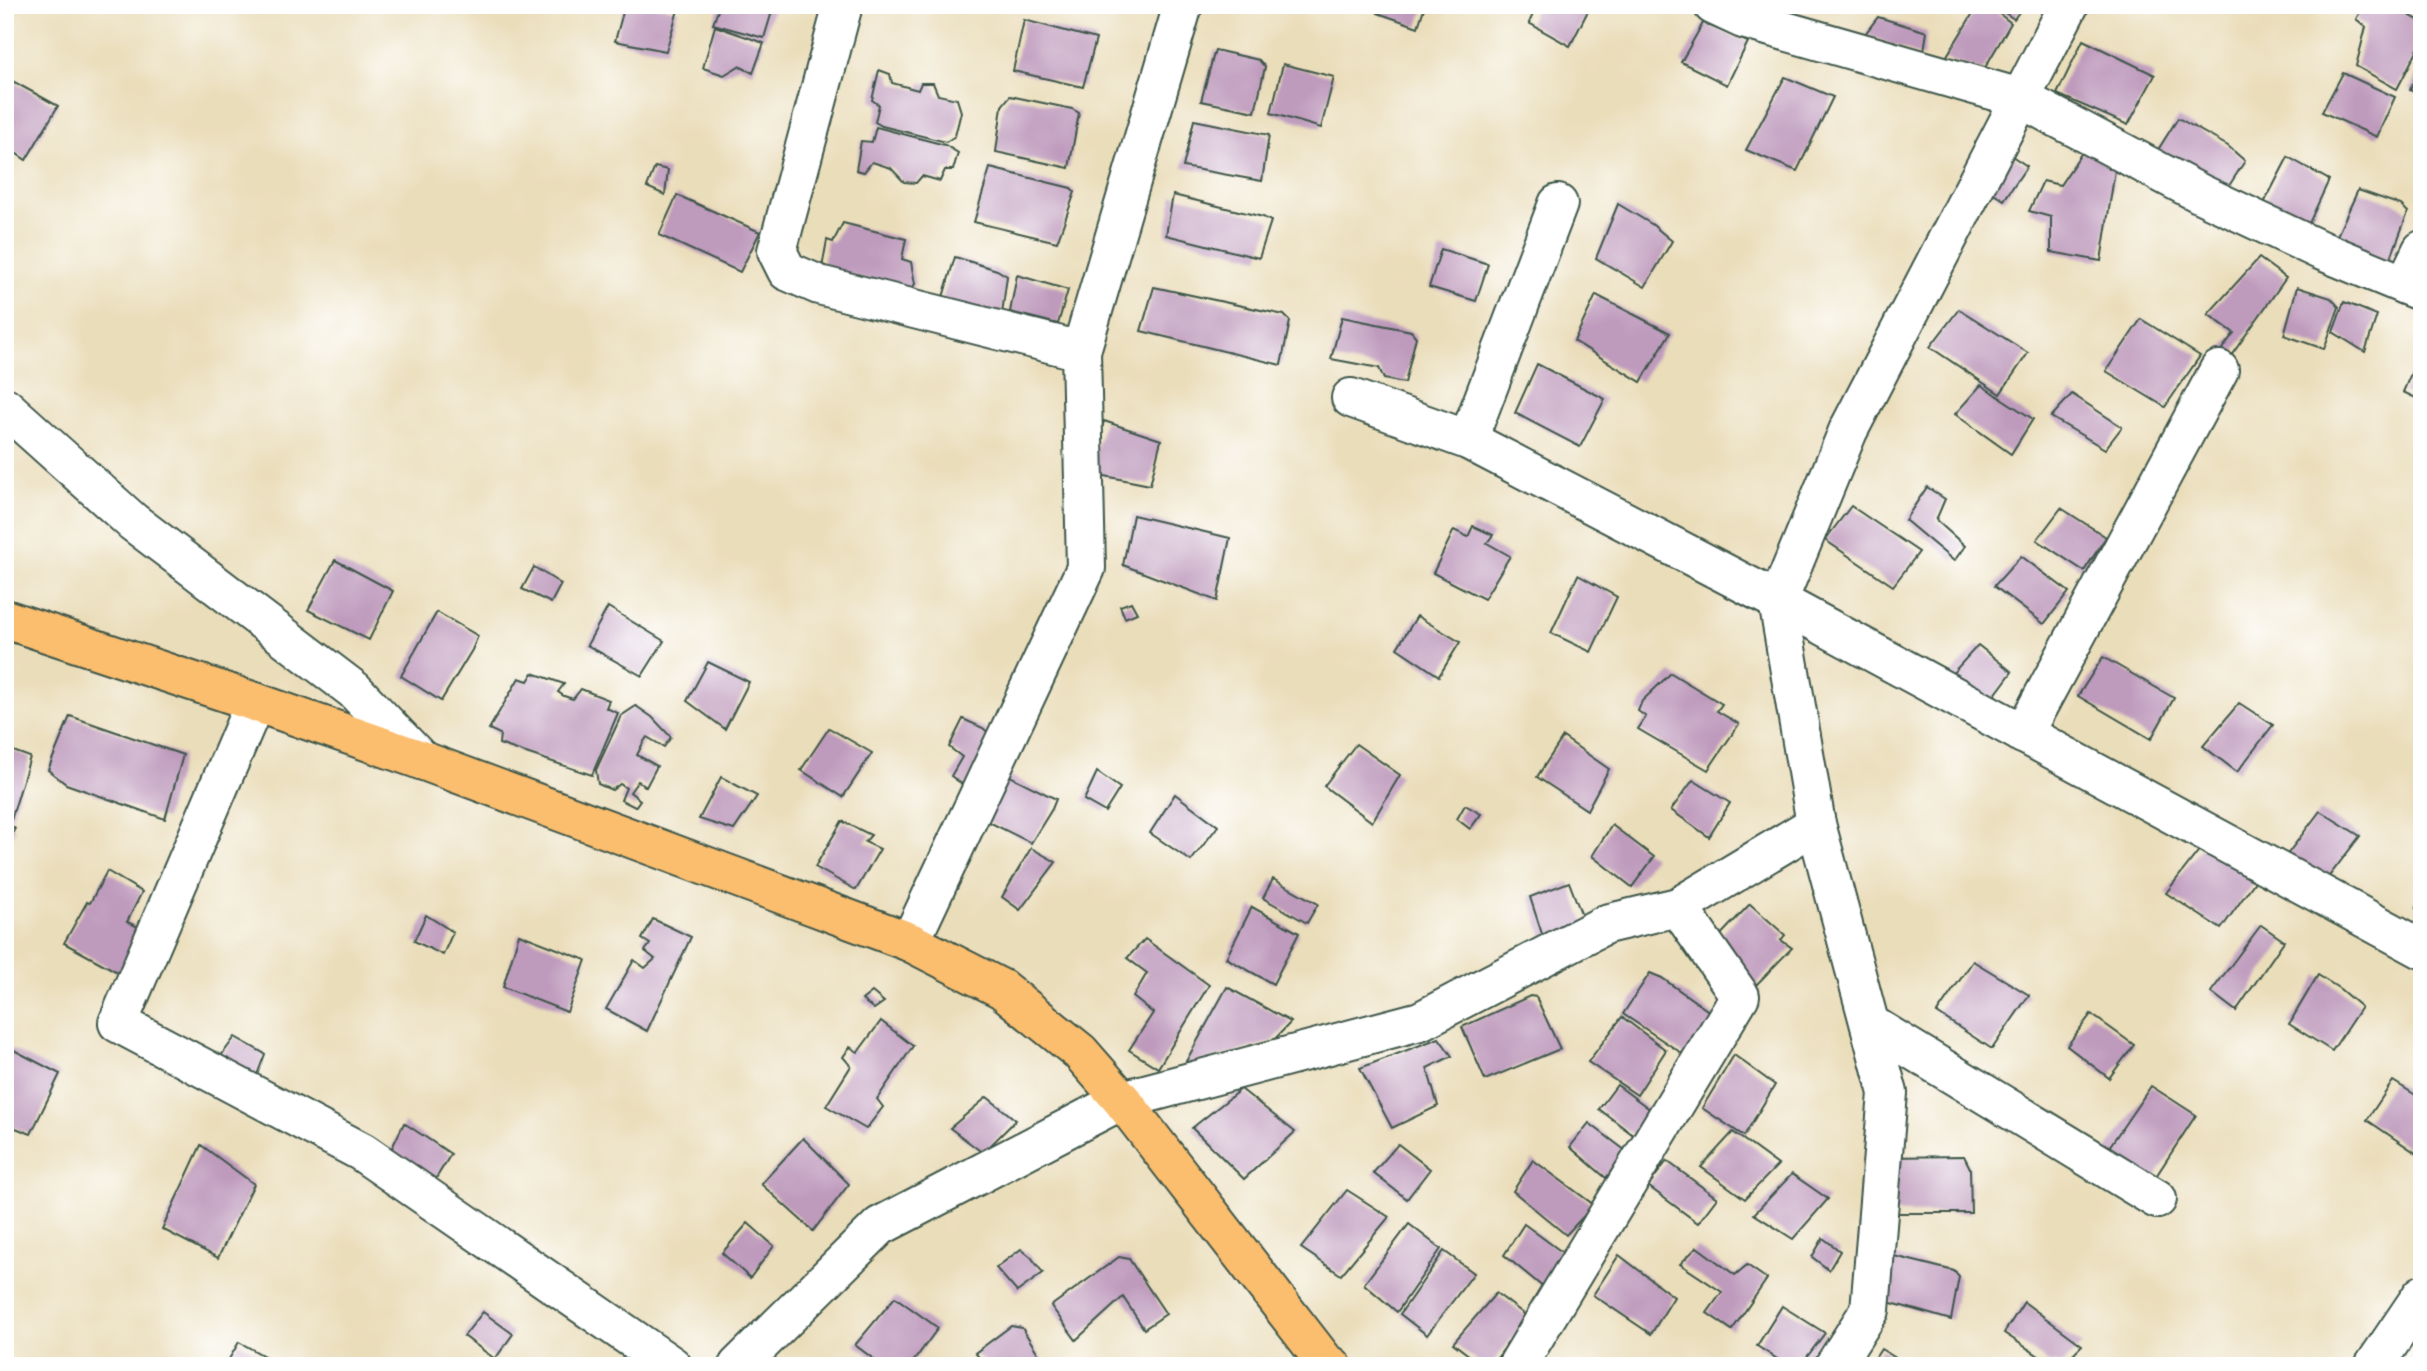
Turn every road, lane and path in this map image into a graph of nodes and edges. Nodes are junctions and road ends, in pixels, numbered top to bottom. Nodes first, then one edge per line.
1 (843, 5) edge
2 (1183, 5) edge
3 (1713, 5) edge
4 (2069, 5) edge
5 (2020, 98) junction
6 (1558, 204) dead end
7 (2422, 250) edge
8 (2414, 288) edge
9 (1081, 351) junction
10 (2219, 370) dead end
11 (1351, 398) dead end
12 (5, 407) edge
13 (1468, 440) junction
14 (1778, 601) junction
15 (5, 619) edge
16 (255, 702) junction
17 (2022, 734) junction
18 (421, 760) junction
19 (1816, 824) junction
20 (1678, 907) junction
21 (910, 942) junction
22 (2422, 949) edge
23 (1870, 1024) junction
24 (1122, 1100) junction
25 (2157, 1199) dead end
26 (2422, 1295) edge
27 (672, 1366) edge
28 (738, 1366) edge
29 (1332, 1366) edge
30 (1517, 1366) edge
31 (1834, 1366) edge
32 (2374, 1366) edge

1 - 9 street
2 - 9 street
3 - 5 street
4 - 5 street
5 - 8 street
5 - 14 street
6 - 13 street
7 - 8 street
9 - 21 street
10 - 17 street
11 - 13 street
12 - 18 street
13 - 14 street
14 - 17 street
14 - 19 street
15 - 16 main road
16 - 18 main road
16 - 27 street
17 - 22 street
18 - 21 main road
19 - 20 street
19 - 23 street
20 - 24 street
20 - 30 street
21 - 24 main road
23 - 25 street
23 - 31 street
24 - 28 street
24 - 29 main road
26 - 32 street

